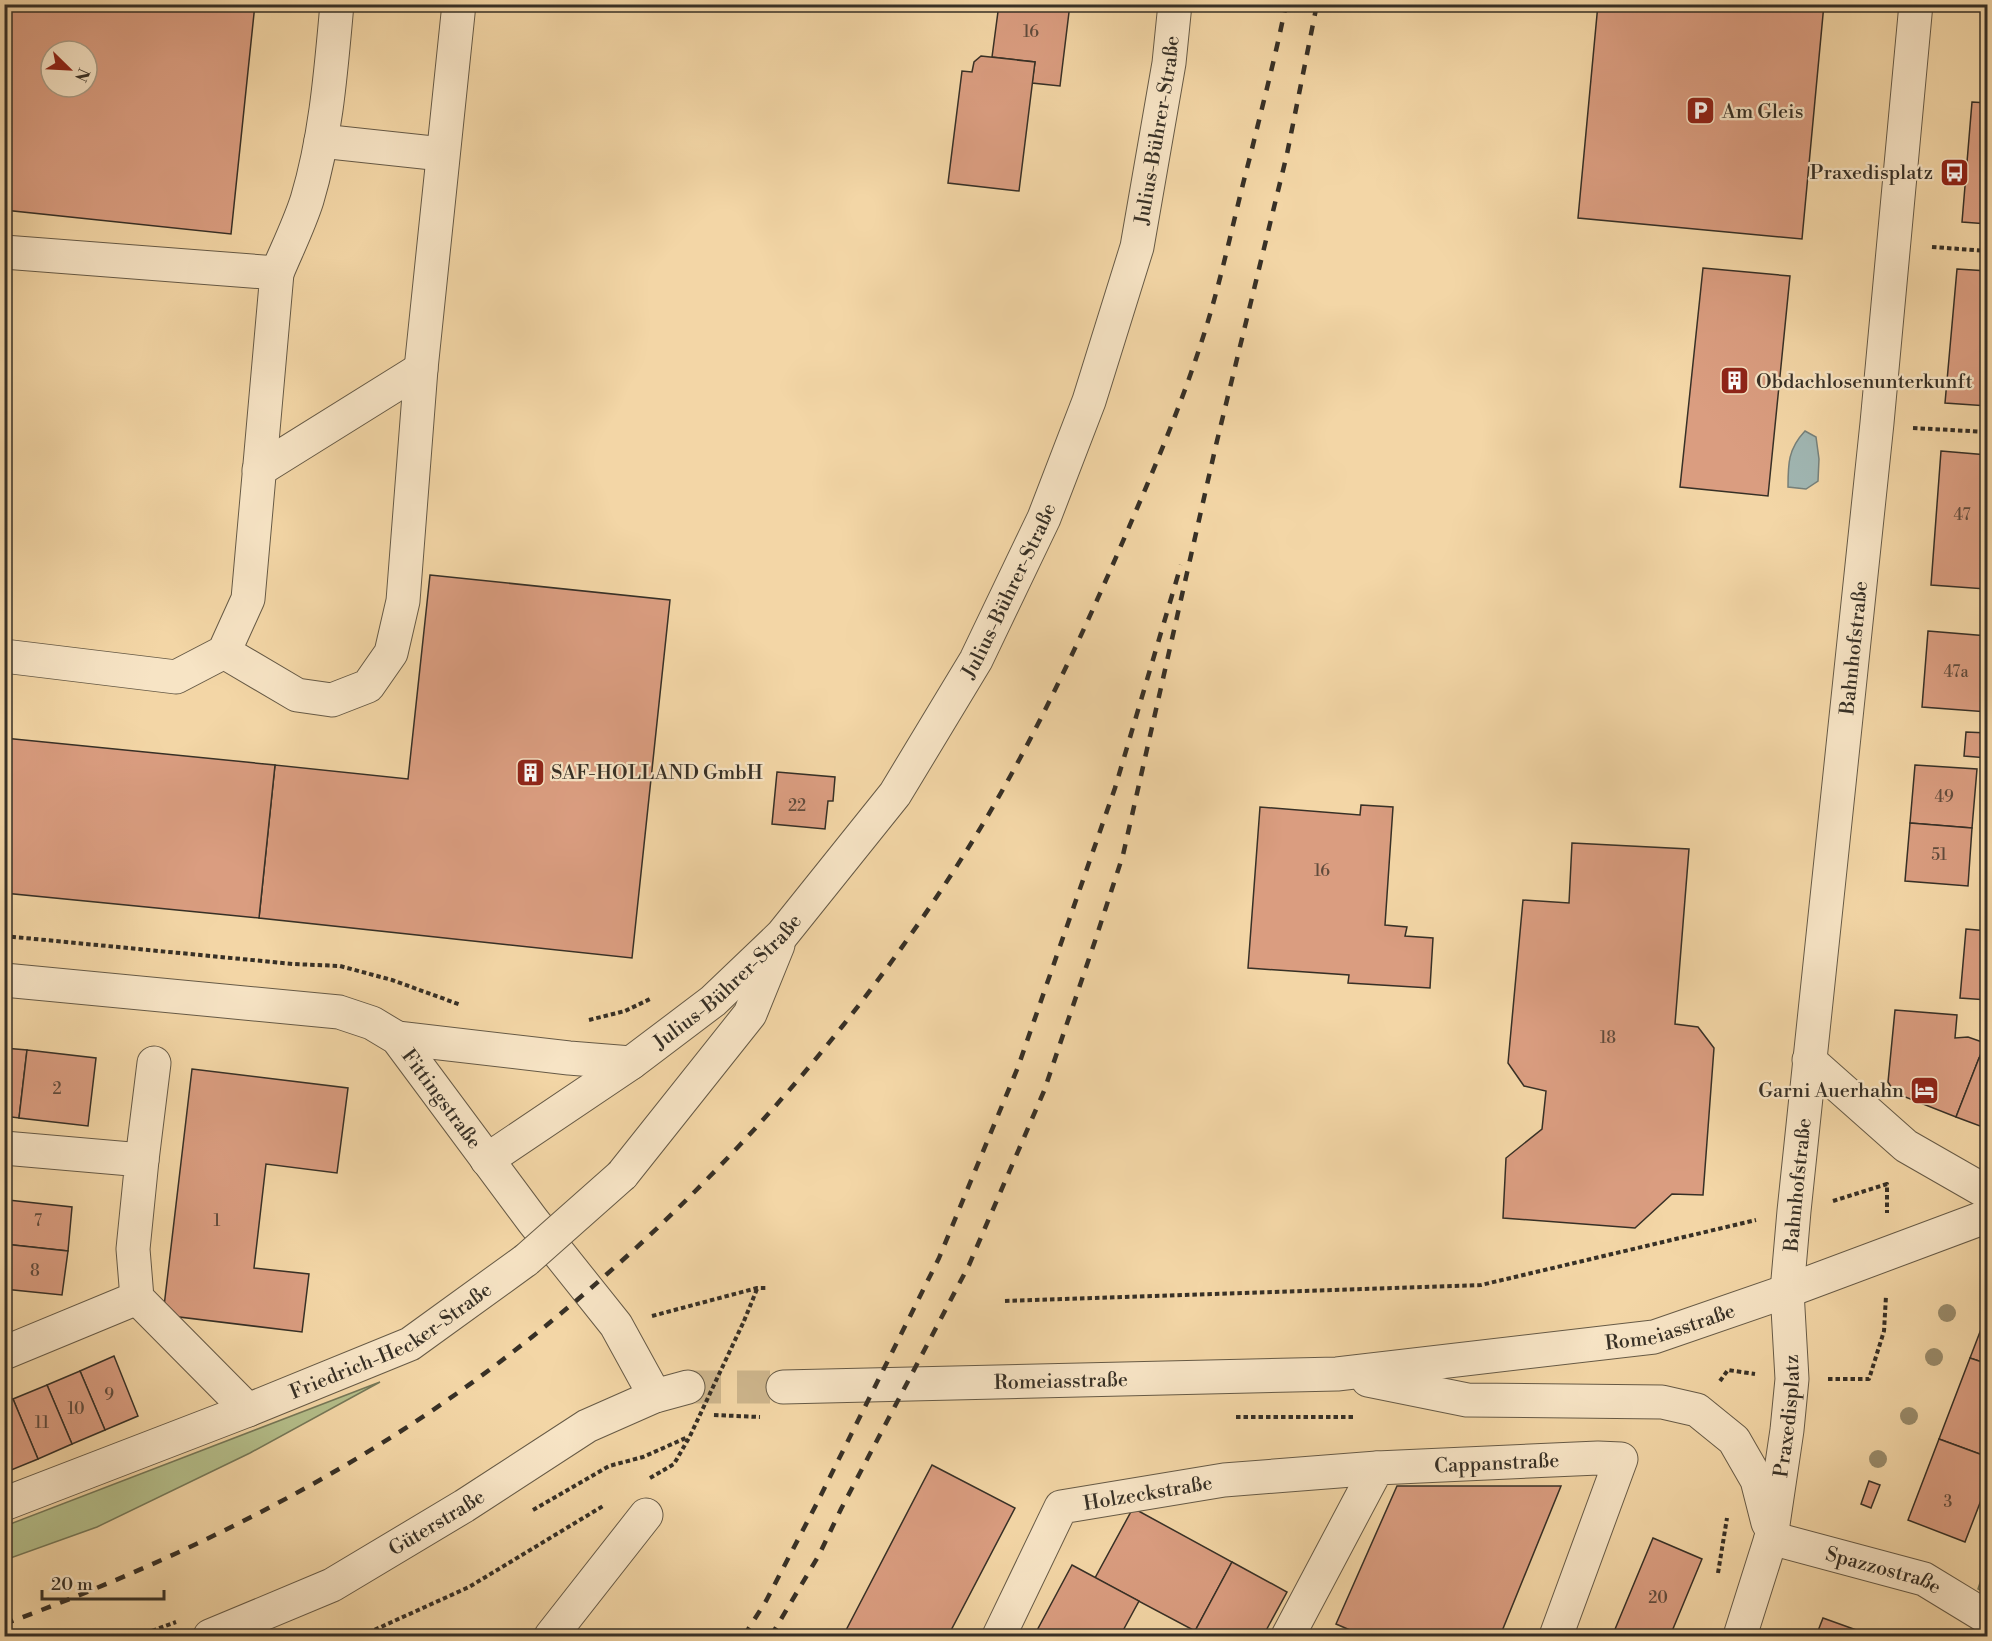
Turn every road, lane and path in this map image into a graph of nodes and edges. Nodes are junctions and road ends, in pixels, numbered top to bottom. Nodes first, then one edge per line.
1 (337, 4) edge
2 (459, 4) edge
3 (1175, 4) edge
4 (1916, 4) edge
5 (321, 141) junction
6 (442, 154) junction
7 (1892, 249) junction
8 (1988, 251) edge
9 (4, 252) edge
10 (277, 273) junction
11 (420, 369) junction
12 (1876, 423) junction
13 (1988, 432) edge
14 (259, 470) junction
15 (224, 652) junction
16 (4, 656) edge
17 (782, 935) junction
18 (4, 936) edge
19 (4, 980) edge
20 (654, 997) dead end
21 (462, 1005) dead end
22 (582, 1021) dead end
23 (397, 1038) junction
24 (1809, 1060) junction
25 (154, 1063) dead end
26 (631, 1063) junction
27 (4, 1148) edge
28 (142, 1160) junction
29 (487, 1160) junction
30 (1988, 1193) edge
31 (1794, 1211) junction
32 (1988, 1216) edge
33 (1888, 1253) junction
34 (757, 1288) junction
35 (767, 1288) dead end
36 (1787, 1291) junction
37 (138, 1298) junction
38 (1005, 1301) dead end
39 (616, 1325) junction
40 (4, 1353) edge
41 (1337, 1374) junction
42 (1792, 1379) junction
43 (783, 1387) tunnel mouth
44 (655, 1396) junction
45 (693, 1400) joint
46 (248, 1410) junction
47 (1697, 1410) junction
48 (765, 1417) dead end
49 (1234, 1417) dead end
50 (1363, 1417) dead end
51 (690, 1436) junction
52 (643, 1457) dead end
53 (1377, 1468) junction
54 (643, 1482) dead end
55 (612, 1501) dead end
56 (4, 1504) edge
57 (646, 1515) dead end
58 (1727, 1516) dead end
59 (1771, 1538) junction
60 (1716, 1584) dead end
61 (1988, 1618) edge
62 (210, 1636) edge
63 (360, 1636) edge
64 (551, 1636) edge
65 (999, 1636) edge
66 (1288, 1636) edge
67 (1556, 1636) edge
68 (1740, 1636) edge

1 - 5 street
2 - 6 street
3 - 17 street, Julius-Bührer-Straße
4 - 7 street, Bahnhofstraße
5 - 6 street
5 - 10 street
6 - 11 street
7 - 8 path
7 - 12 street, Bahnhofstraße
9 - 10 street
10 - 14 street
11 - 14 street
11 - 15 street
12 - 13 path
12 - 24 street, Bahnhofstraße
14 - 15 street
15 - 16 street
17 - 26 street, Julius-Bührer-Straße
17 - 46 street, Friedrich-Hecker-Straße, bridge
18 - 21 path
19 - 23 street, Fittingstraße
20 - 22 path
23 - 26 street
23 - 29 street, Fittingstraße
24 - 30 street
24 - 31 street, Bahnhofstraße
25 - 28 street
26 - 29 street, Julius-Bührer-Straße
27 - 28 street
28 - 37 street
29 - 39 street, Fittingstraße
31 - 33 path
31 - 36 street, Bahnhofstraße
31 - 38 path
32 - 33 street, Romeiasstraße
33 - 36 street, Romeiasstraße
33 - 42 path
34 - 35 path
34 - 39 path
34 - 51 path, bridge
36 - 41 street, Romeiasstraße
36 - 42 street, Praxedisplatz
37 - 40 street
37 - 46 street
39 - 44 street, Fittingstraße
41 - 43 street, Romeiasstraße
41 - 47 street, Romeiasstraße
42 - 47 path
42 - 59 street, Praxedisplatz
44 - 45 street
44 - 62 street, Güterstraße
45 - 48 path
46 - 56 street, Friedrich-Hecker-Straße
47 - 59 street, Romeiasstraße
49 - 50 path
51 - 52 path
51 - 54 path
53 - 65 street, Holzeckstraße
53 - 66 street
53 - 67 street, Cappanstraße
55 - 63 path
57 - 64 street
58 - 60 path
59 - 61 street, Spazzostraße
59 - 68 street

